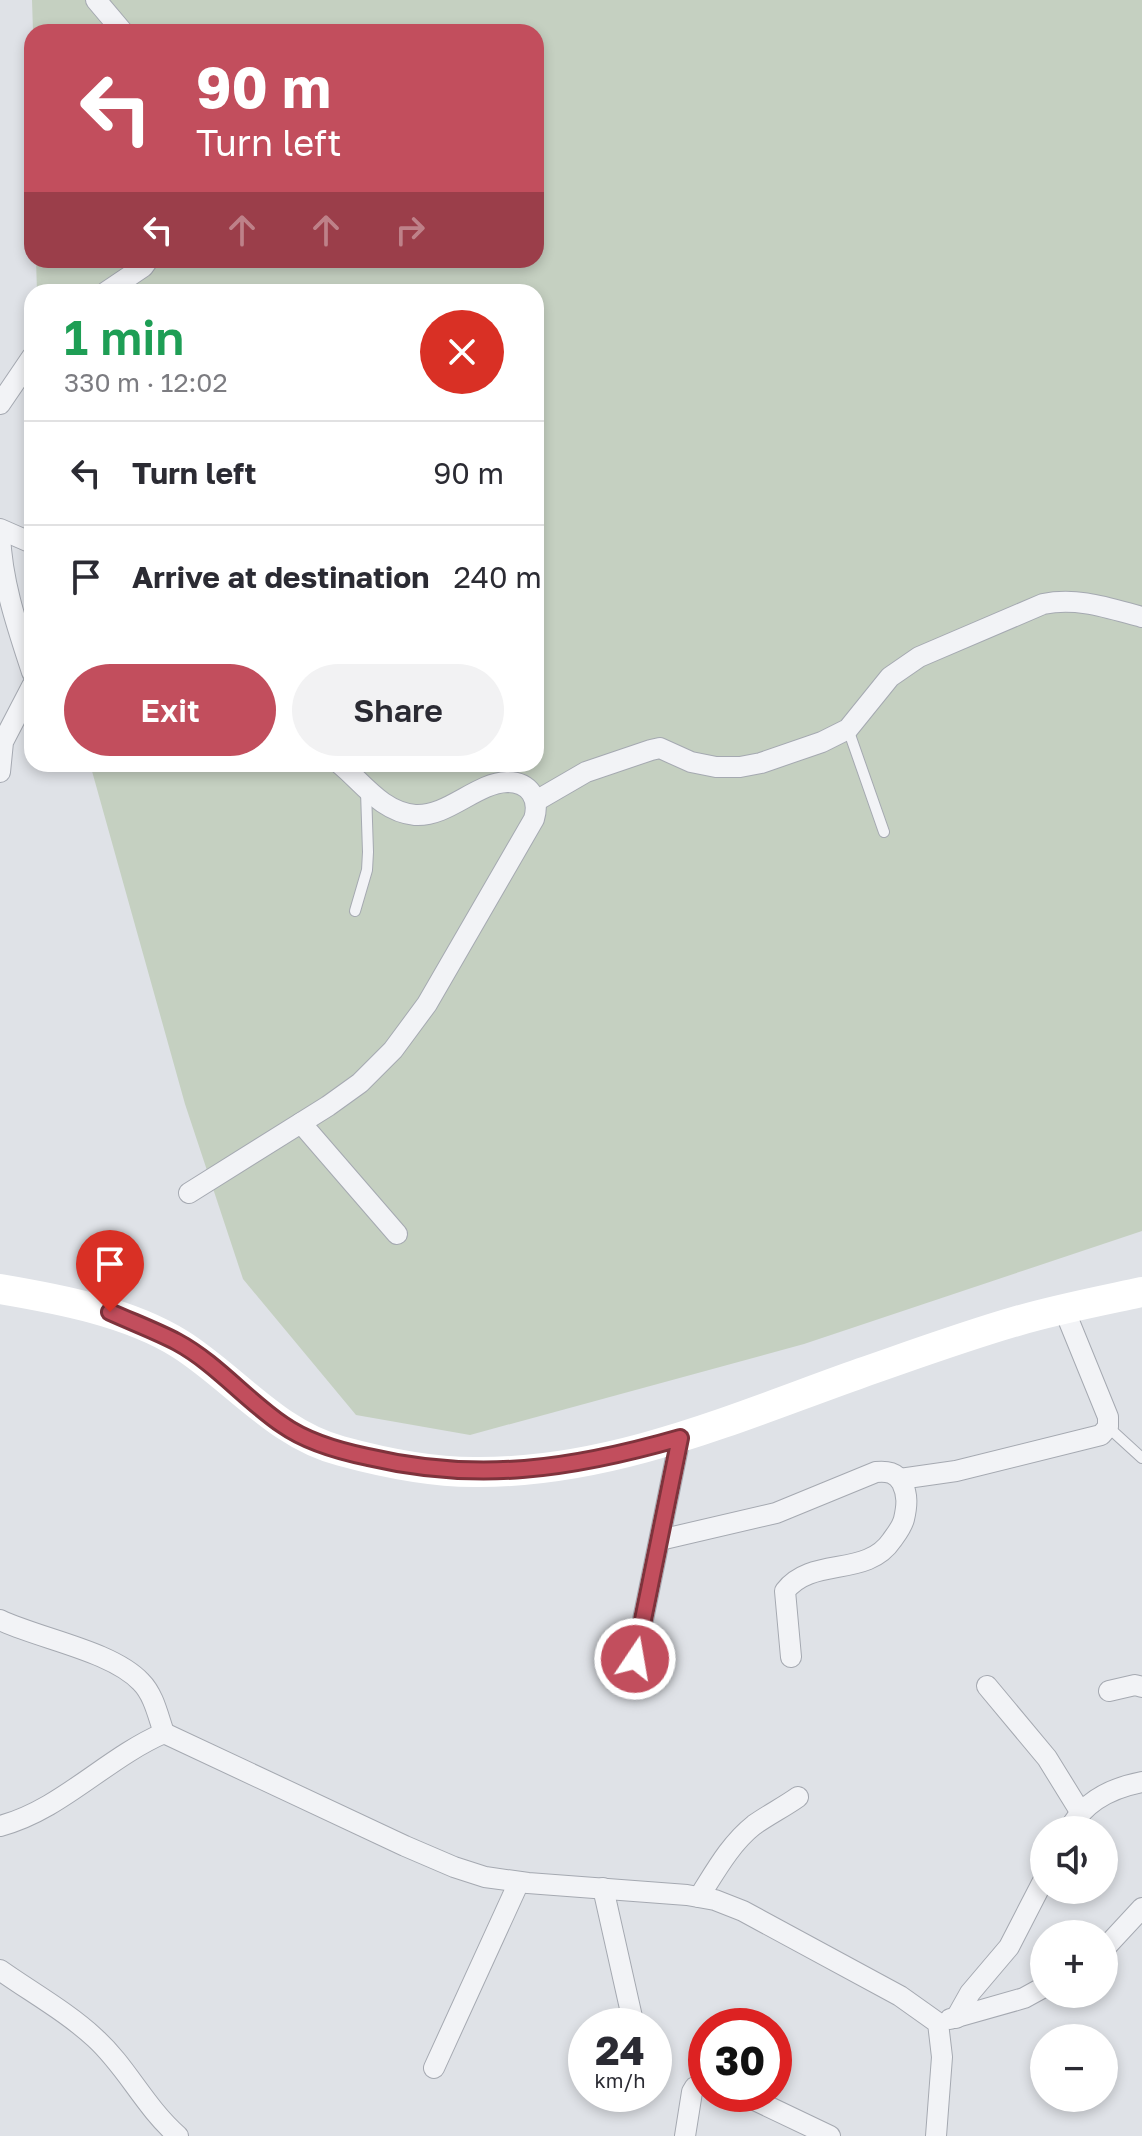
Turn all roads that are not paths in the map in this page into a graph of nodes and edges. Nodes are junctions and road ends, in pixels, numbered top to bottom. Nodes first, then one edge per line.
1 (96, 0) edge
2 (116, 24) edge
3 (142, 268) edge
4 (118, 284) edge
5 (24, 369) edge
6 (0, 404) edge
7 (0, 529) edge
8 (0, 535) edge
9 (24, 540) edge
10 (1142, 617) edge
11 (24, 648) edge
12 (24, 704) edge
13 (848, 729) junction
14 (1, 742) edge
15 (0, 772) edge
16 (348, 772) edge
17 (366, 791) junction
18 (536, 801) junction
19 (884, 832) dead end
20 (355, 911) dead end
21 (301, 1123) junction
22 (189, 1193) dead end
23 (397, 1234) dead end
24 (0, 1289) edge
25 (1142, 1292) edge
26 (1064, 1309) junction
27 (1108, 1427) junction
28 (680, 1438) junction
29 (1142, 1458) edge
30 (900, 1479) junction
31 (660, 1540) junction
32 (0, 1620) edge
33 (791, 1657) dead end
34 (635, 1659) dead end
35 (987, 1686) dead end
36 (1142, 1687) edge
37 (1109, 1691) dead end
38 (164, 1733) junction
39 (1142, 1782) edge
40 (798, 1797) dead end
41 (1072, 1816) edge
42 (1080, 1816) edge
43 (0, 1826) edge
44 (519, 1882) junction
45 (603, 1888) junction
46 (699, 1897) junction
47 (1031, 1904) edge
48 (1142, 1908) edge
49 (1118, 1934) edge
50 (0, 1970) edge
51 (1030, 1995) edge
52 (630, 2008) edge
53 (947, 2020) junction
54 (434, 2068) dead end
55 (689, 2112) edge
56 (780, 2112) edge
57 (178, 2136) edge
58 (685, 2136) edge
59 (830, 2136) edge
60 (936, 2136) edge

1 - 2 street
3 - 4 street
5 - 6 street
7 - 9 street
8 - 11 street
10 - 13 street
12 - 14 street
13 - 18 street
13 - 19 lane
14 - 15 street
16 - 17 street
17 - 18 street
17 - 20 lane
18 - 21 street
21 - 22 street
21 - 23 street
24 - 28 main road
25 - 26 main road
26 - 27 street
26 - 28 main road
27 - 29 lane
27 - 30 street
28 - 31 street
30 - 31 street
30 - 33 street
31 - 34 street
32 - 38 street
35 - 41 street
36 - 37 street
38 - 43 street
38 - 44 street
39 - 42 street
40 - 46 street
44 - 45 street
44 - 54 street
45 - 46 street
45 - 52 street
46 - 53 street
47 - 53 street
48 - 49 street
50 - 57 street
51 - 53 street
53 - 60 street
55 - 58 street
56 - 59 street

